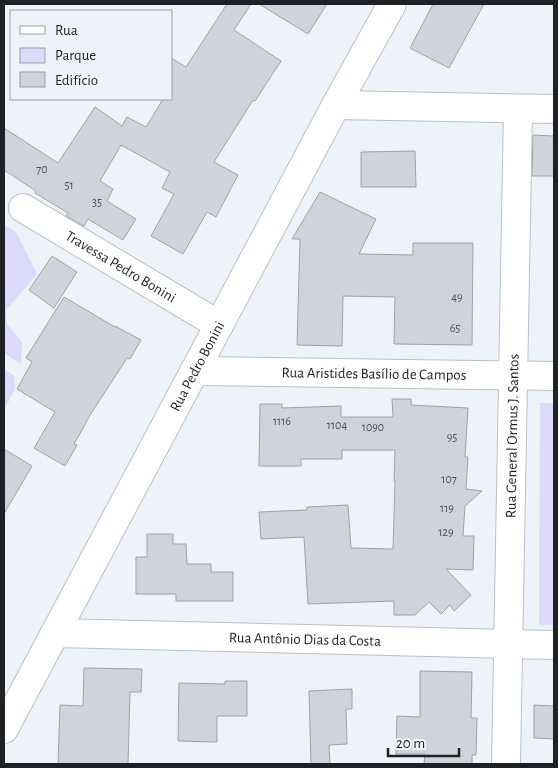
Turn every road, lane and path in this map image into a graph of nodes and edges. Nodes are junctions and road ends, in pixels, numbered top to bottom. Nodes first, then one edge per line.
1 (392, 4) edge
2 (336, 105) junction
3 (518, 109) junction
4 (554, 109) edge
5 (23, 208) dead end
6 (219, 326) junction
7 (194, 371) junction
8 (513, 375) junction
9 (554, 376) edge
10 (54, 633) junction
11 (508, 645) junction
12 (554, 645) edge
13 (4, 727) edge
14 (506, 764) edge

1 - 2 street, Rua Pedro Bonini
2 - 3 street
2 - 6 street, Rua Pedro Bonini
3 - 4 street
3 - 8 street, Rua General Ormus J. Santos
5 - 6 street, Travessa Pedro Bonini
6 - 7 street, Rua Pedro Bonini
7 - 8 street, Rua Aristides Basílio de Campos
7 - 10 street, Rua Pedro Bonini
8 - 9 street, Rua Aristides Basílio de Campos
8 - 11 street, Rua General Ormus J. Santos
10 - 11 street, Rua Antônio Dias da Costa
10 - 13 street, Rua Pedro Bonini
11 - 12 street, Rua Antônio Dias da Costa
11 - 14 street, Rua General Ormus J. Santos

